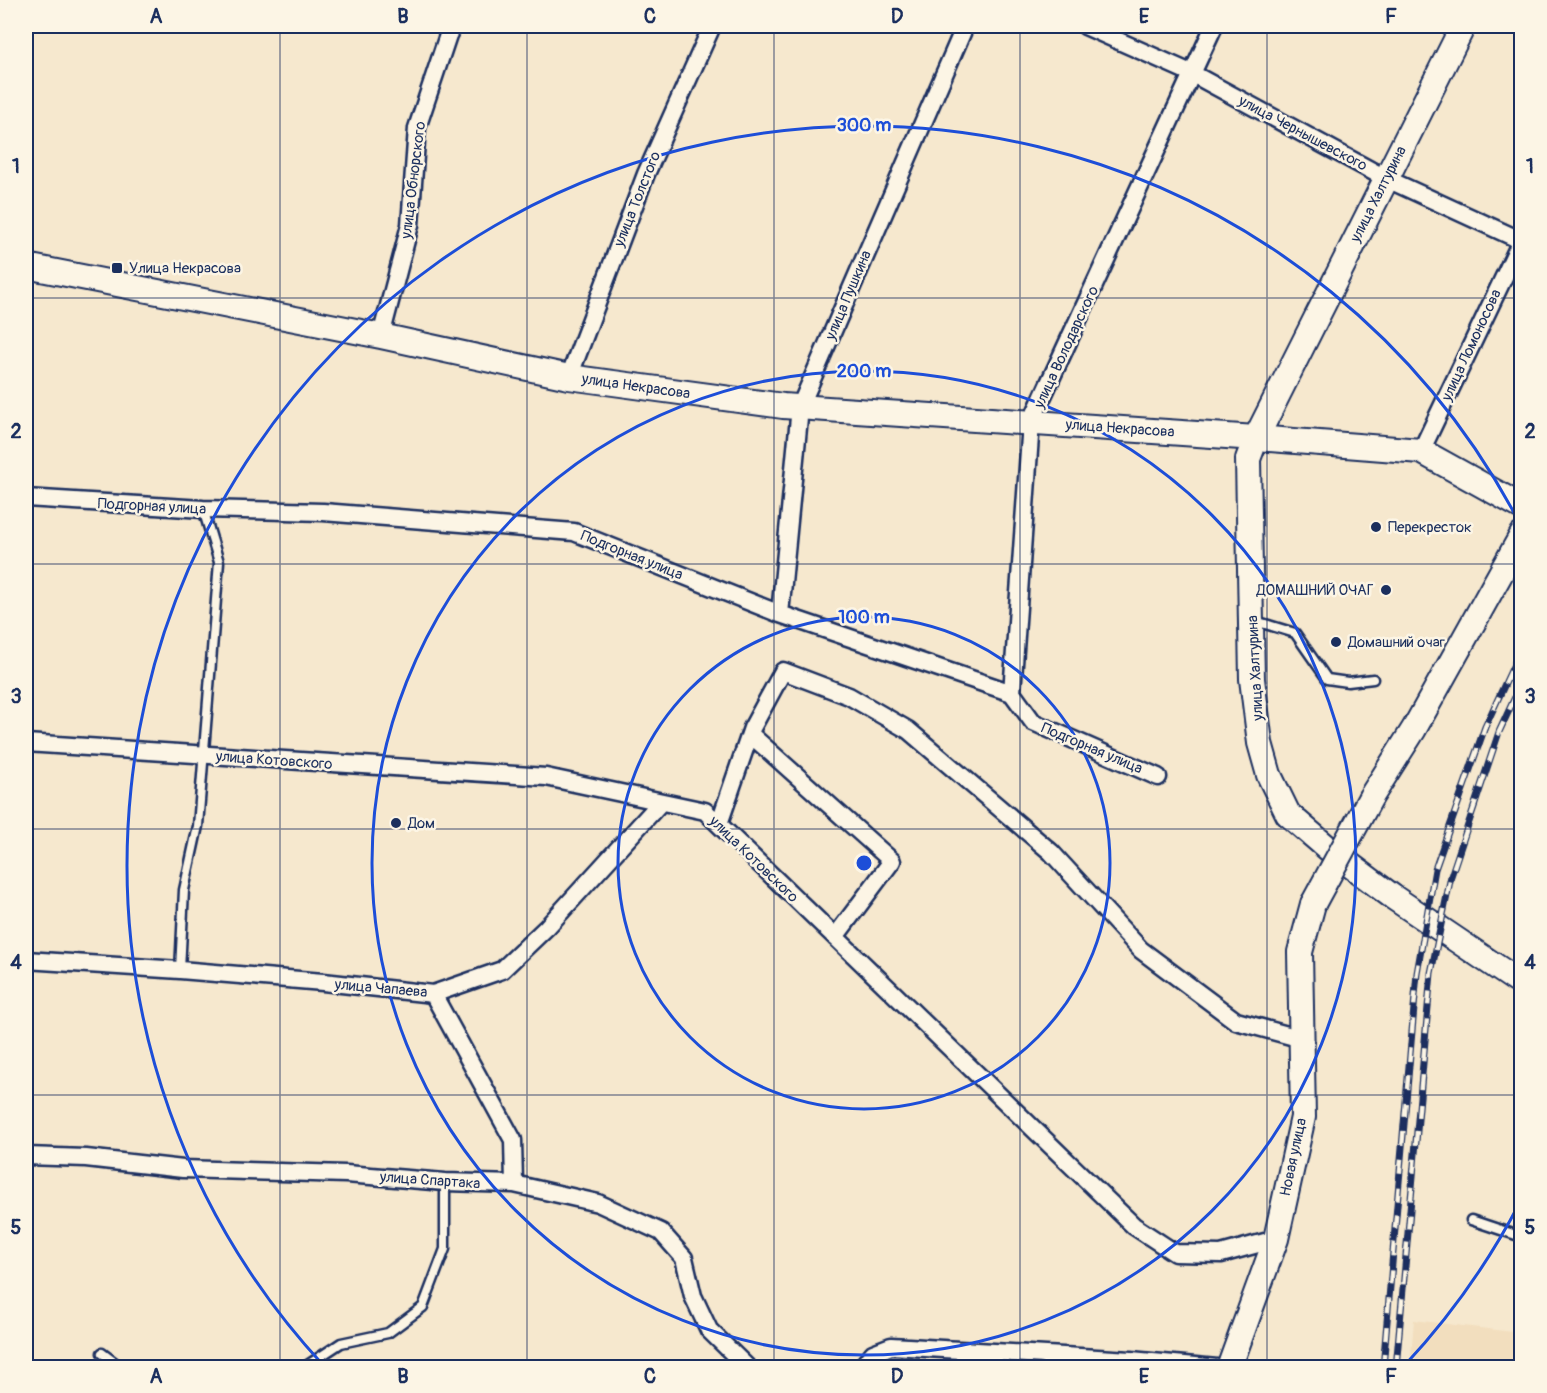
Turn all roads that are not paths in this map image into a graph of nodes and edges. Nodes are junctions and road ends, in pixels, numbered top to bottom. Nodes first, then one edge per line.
1 (453, 26) edge
2 (712, 26) edge
3 (965, 26) edge
4 (1085, 26) edge
5 (1214, 26) edge
6 (1463, 26) edge
7 (1191, 73) junction
8 (1386, 178) junction
9 (1521, 240) edge
10 (26, 266) edge
11 (381, 336) junction
12 (569, 376) junction
13 (800, 407) junction
14 (1031, 422) junction
15 (1256, 438) junction
16 (1421, 451) junction
17 (26, 498) edge
18 (1521, 507) edge
19 (203, 509) junction
20 (1521, 535) edge
21 (780, 614) junction
22 (1252, 620) junction
23 (1373, 680) dead end
24 (1012, 693) junction
25 (750, 734) junction
26 (26, 743) edge
27 (203, 755) junction
28 (1158, 777) dead end
29 (661, 802) junction
30 (719, 824) junction
31 (835, 937) junction
32 (26, 960) edge
33 (180, 970) junction
34 (1521, 984) edge
35 (433, 994) junction
36 (1302, 1039) junction
37 (26, 1155) edge
38 (445, 1182) junction
39 (514, 1184) junction
40 (1471, 1220) dead end
41 (1521, 1237) edge
42 (1276, 1239) junction
43 (102, 1353) dead end
44 (122, 1368) edge
45 (303, 1368) edge
46 (748, 1368) edge
47 (861, 1368) edge
48 (1217, 1368) edge
49 (1229, 1368) edge

1 - 11 street, улица Обнорского
2 - 12 street, улица Толстого
3 - 13 street, улица Пушкина
4 - 7 street, улица Чернышевского
5 - 7 street, улица Володарского
6 - 8 main road, улица Халтурина
7 - 8 street, улица Чернышевского
7 - 14 street, улица Володарского
8 - 9 street, улица Чернышевского
8 - 15 main road, улица Халтурина
9 - 16 street, улица Ломоносова
10 - 11 main road, улица Некрасова
11 - 12 main road, улица Некрасова
12 - 13 main road, улица Некрасова
13 - 14 main road, улица Некрасова
13 - 21 street, улица Пушкина
14 - 15 main road, улица Некрасова
14 - 24 street, улица Володарского
15 - 16 main road, улица Некрасова
15 - 22 main road, улица Халтурина
16 - 18 main road
17 - 19 street, Подгорная улица
19 - 21 street, Подгорная улица
19 - 27 lane
20 - 36 main road, Новая улица, bridge
21 - 24 street, Подгорная улица
22 - 23 lane
22 - 34 main road, улица Халтурина
24 - 28 street, Подгорная улица
25 - 30 street
25 - 31 street
25 - 36 street
26 - 27 street, улица Котовского
27 - 29 street, улица Котовского
27 - 33 lane
29 - 30 street, улица Котовского
29 - 35 street, улица Чапаева
30 - 31 street, улица Котовского
31 - 42 street, улица Котовского
32 - 33 street, улица Чапаева
33 - 35 street, улица Чапаева
35 - 39 street
36 - 42 main road, Новая улица
37 - 38 street, улица Спартака
38 - 39 street, улица Спартака
38 - 45 lane
39 - 46 street, улица Спартака
40 - 41 lane
42 - 49 main road, Новая улица
43 - 44 lane
47 - 48 street

